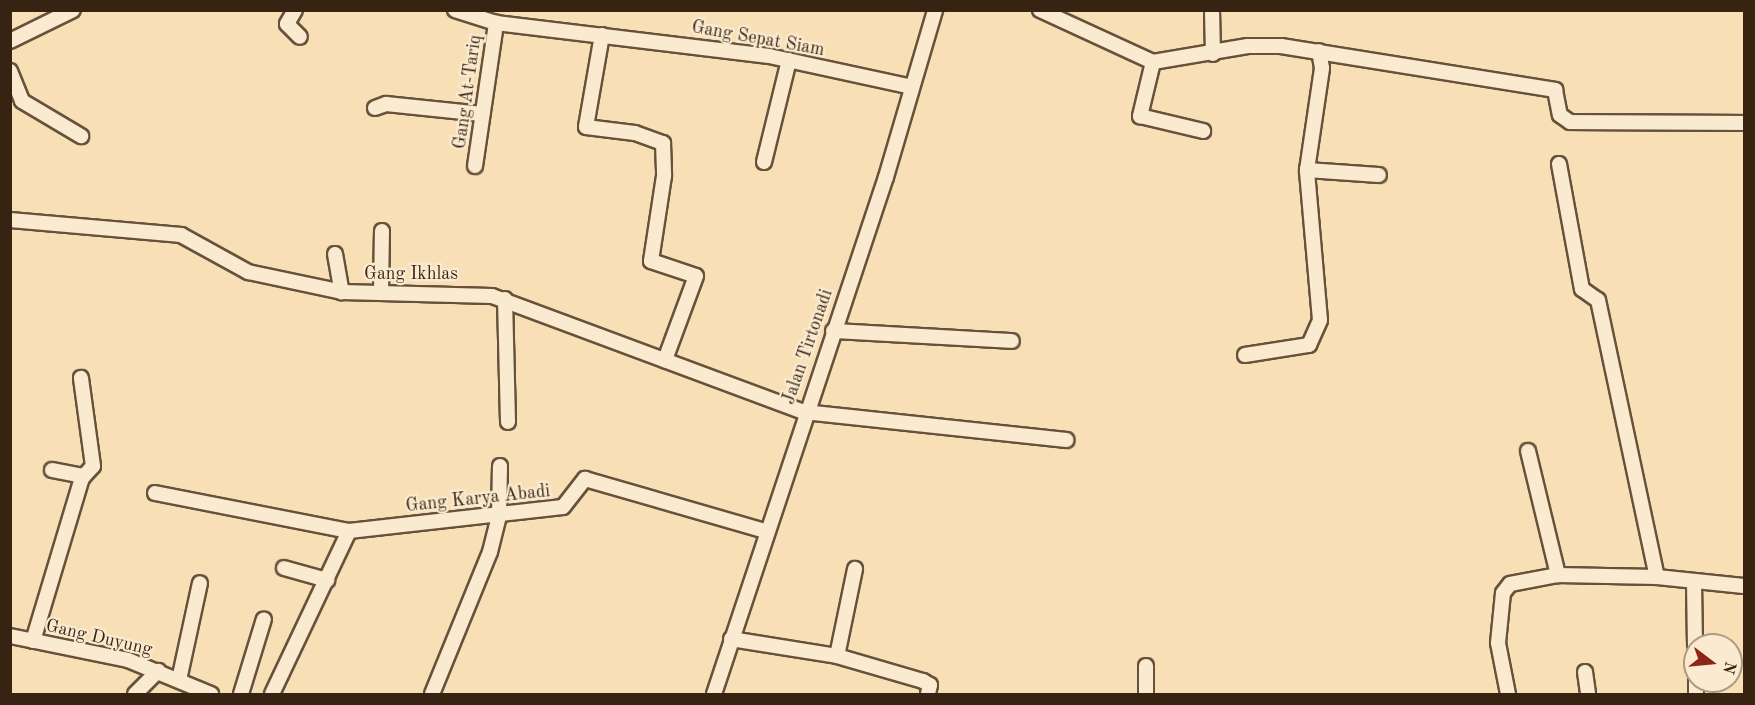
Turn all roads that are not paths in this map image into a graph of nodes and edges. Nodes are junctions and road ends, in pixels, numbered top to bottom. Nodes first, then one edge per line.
1 (73, 10) edge
2 (296, 10) edge
3 (935, 10) edge
4 (1040, 10) edge
5 (1212, 10) edge
6 (458, 11) edge
7 (495, 22) junction
8 (602, 35) junction
9 (300, 37) dead end
10 (10, 41) edge
11 (1319, 51) junction
12 (1214, 54) junction
13 (789, 60) junction
14 (1154, 62) junction
15 (10, 71) edge
16 (912, 87) junction
17 (375, 108) dead end
18 (482, 114) junction
19 (1744, 123) edge
20 (1203, 131) dead end
21 (81, 136) dead end
22 (764, 162) dead end
23 (1559, 164) dead end
24 (475, 166) dead end
25 (1307, 170) junction
26 (1379, 175) dead end
27 (10, 220) edge
28 (382, 231) dead end
29 (335, 254) dead end
30 (342, 292) junction
31 (381, 292) junction
32 (505, 299) junction
33 (832, 331) junction
34 (1012, 341) dead end
35 (1245, 355) dead end
36 (664, 360) junction
37 (81, 378) dead end
38 (804, 412) junction
39 (508, 422) dead end
40 (1067, 440) dead end
41 (1528, 451) dead end
42 (500, 466) dead end
43 (52, 470) dead end
44 (83, 476) junction
45 (155, 493) dead end
46 (499, 517) junction
47 (350, 531) junction
48 (765, 531) junction
49 (284, 568) dead end
50 (855, 569) dead end
51 (1558, 575) junction
52 (1657, 577) junction
53 (327, 580) junction
54 (1694, 582) junction
55 (200, 583) dead end
56 (1744, 586) edge
57 (264, 619) dead end
58 (1695, 633) edge
59 (10, 636) edge
60 (731, 639) junction
61 (33, 640) junction
62 (837, 656) junction
63 (1146, 666) dead end
64 (158, 671) junction
65 (1586, 672) dead end
66 (179, 680) junction
67 (135, 694) edge
68 (211, 694) edge
69 (241, 694) edge
70 (272, 694) edge
71 (432, 694) edge
72 (714, 694) edge
73 (928, 694) edge
74 (1146, 694) edge
75 (1508, 694) edge
76 (1588, 694) edge

1 - 10 street
2 - 9 street
3 - 16 street, Jalan Tirtonadi
4 - 14 street
5 - 12 street
6 - 7 street, Gang Sepat Siam
7 - 8 street, Gang Sepat Siam
7 - 18 street, Gang At-Tariq
8 - 13 street, Gang Sepat Siam
8 - 36 street
11 - 12 street
11 - 19 street
11 - 25 street
12 - 14 street
13 - 16 street, Gang Sepat Siam
13 - 22 street
14 - 20 street
15 - 21 street
16 - 33 street, Jalan Tirtonadi
17 - 18 street
18 - 24 street, Gang At-Tariq
23 - 52 street
25 - 26 street
25 - 35 street
27 - 30 street, Gang Ikhlas
28 - 31 street
29 - 30 street
30 - 31 street, Gang Ikhlas
31 - 32 street, Gang Ikhlas
32 - 36 street, Gang Ikhlas
32 - 39 street
33 - 34 street
33 - 38 street, Jalan Tirtonadi
36 - 38 street, Gang Ikhlas
37 - 44 street
38 - 40 street, Gang Ikhlas
38 - 48 street, Jalan Tirtonadi
41 - 51 street
42 - 46 street
43 - 44 street
44 - 61 street
45 - 47 street, Gang Karya Abadi
46 - 47 street, Gang Karya Abadi
46 - 48 street, Gang Karya Abadi
46 - 71 street
47 - 53 street
48 - 60 street, Jalan Tirtonadi
49 - 53 street
50 - 62 street
51 - 52 street
51 - 75 street
52 - 54 street
53 - 70 street
54 - 56 street
54 - 58 street
55 - 66 street
57 - 69 street
59 - 61 street, Gang Duyung
60 - 62 street
60 - 72 street, Jalan Tirtonadi
61 - 64 street, Gang Duyung
62 - 73 street
63 - 74 street
64 - 66 street, Gang Duyung
64 - 67 street
65 - 76 street
66 - 68 street, Gang Duyung

